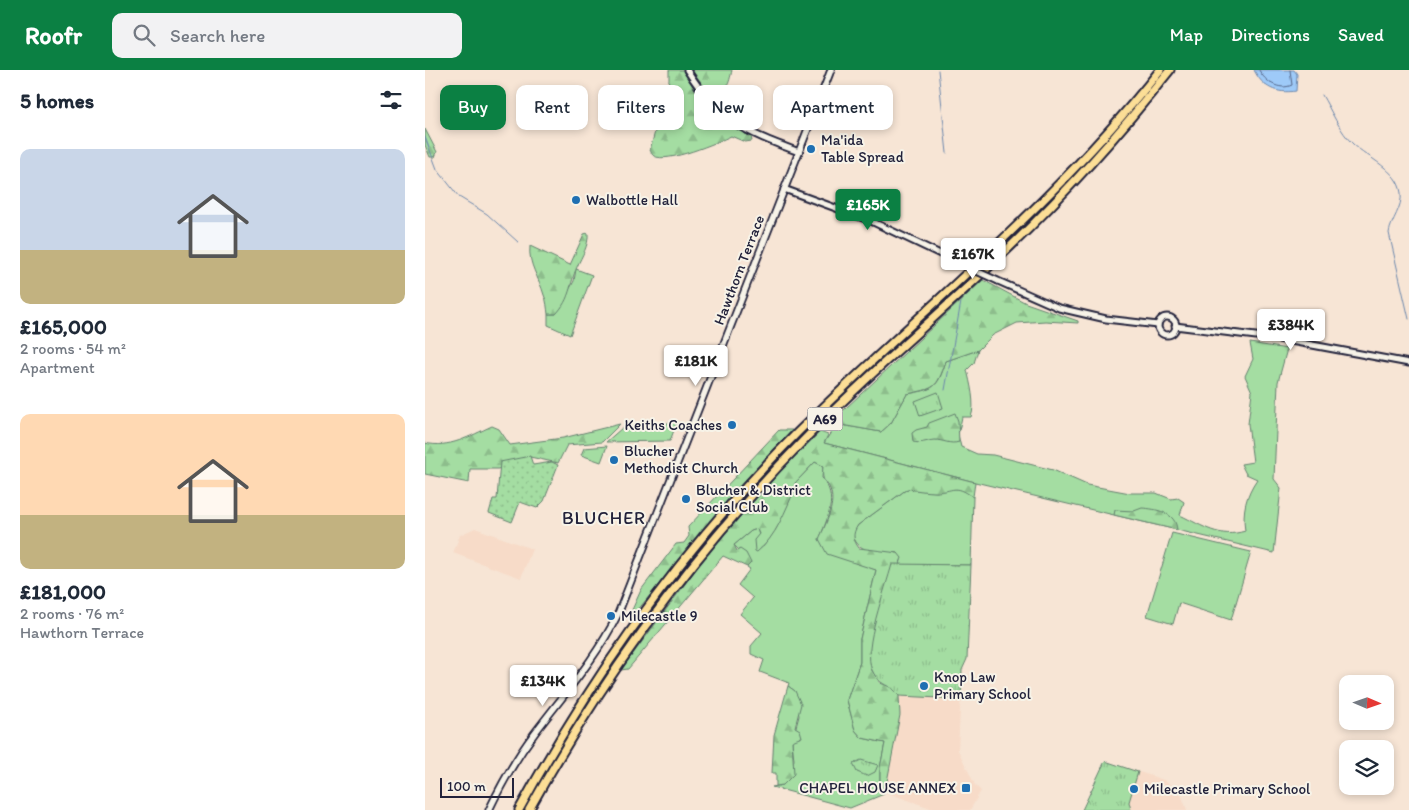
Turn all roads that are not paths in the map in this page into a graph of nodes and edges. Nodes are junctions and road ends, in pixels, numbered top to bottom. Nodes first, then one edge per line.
1 (687, 70) edge
2 (831, 70) edge
3 (1160, 70) edge
4 (1170, 70) edge
5 (799, 152) junction
6 (784, 190) junction
7 (1158, 325) junction
8 (1175, 326) junction
9 (1409, 363) edge
10 (489, 810) edge
11 (519, 810) edge
12 (531, 810) edge

1 - 5 street
2 - 5 main road, Hawthorn Terrace
3 - 11 highway, A69
4 - 12 highway, A69
5 - 6 main road, Hawthorn Terrace
6 - 7 street, bridge
6 - 10 main road, Hawthorn Terrace
7 - 8 street
7 - 8 street
8 - 9 street

